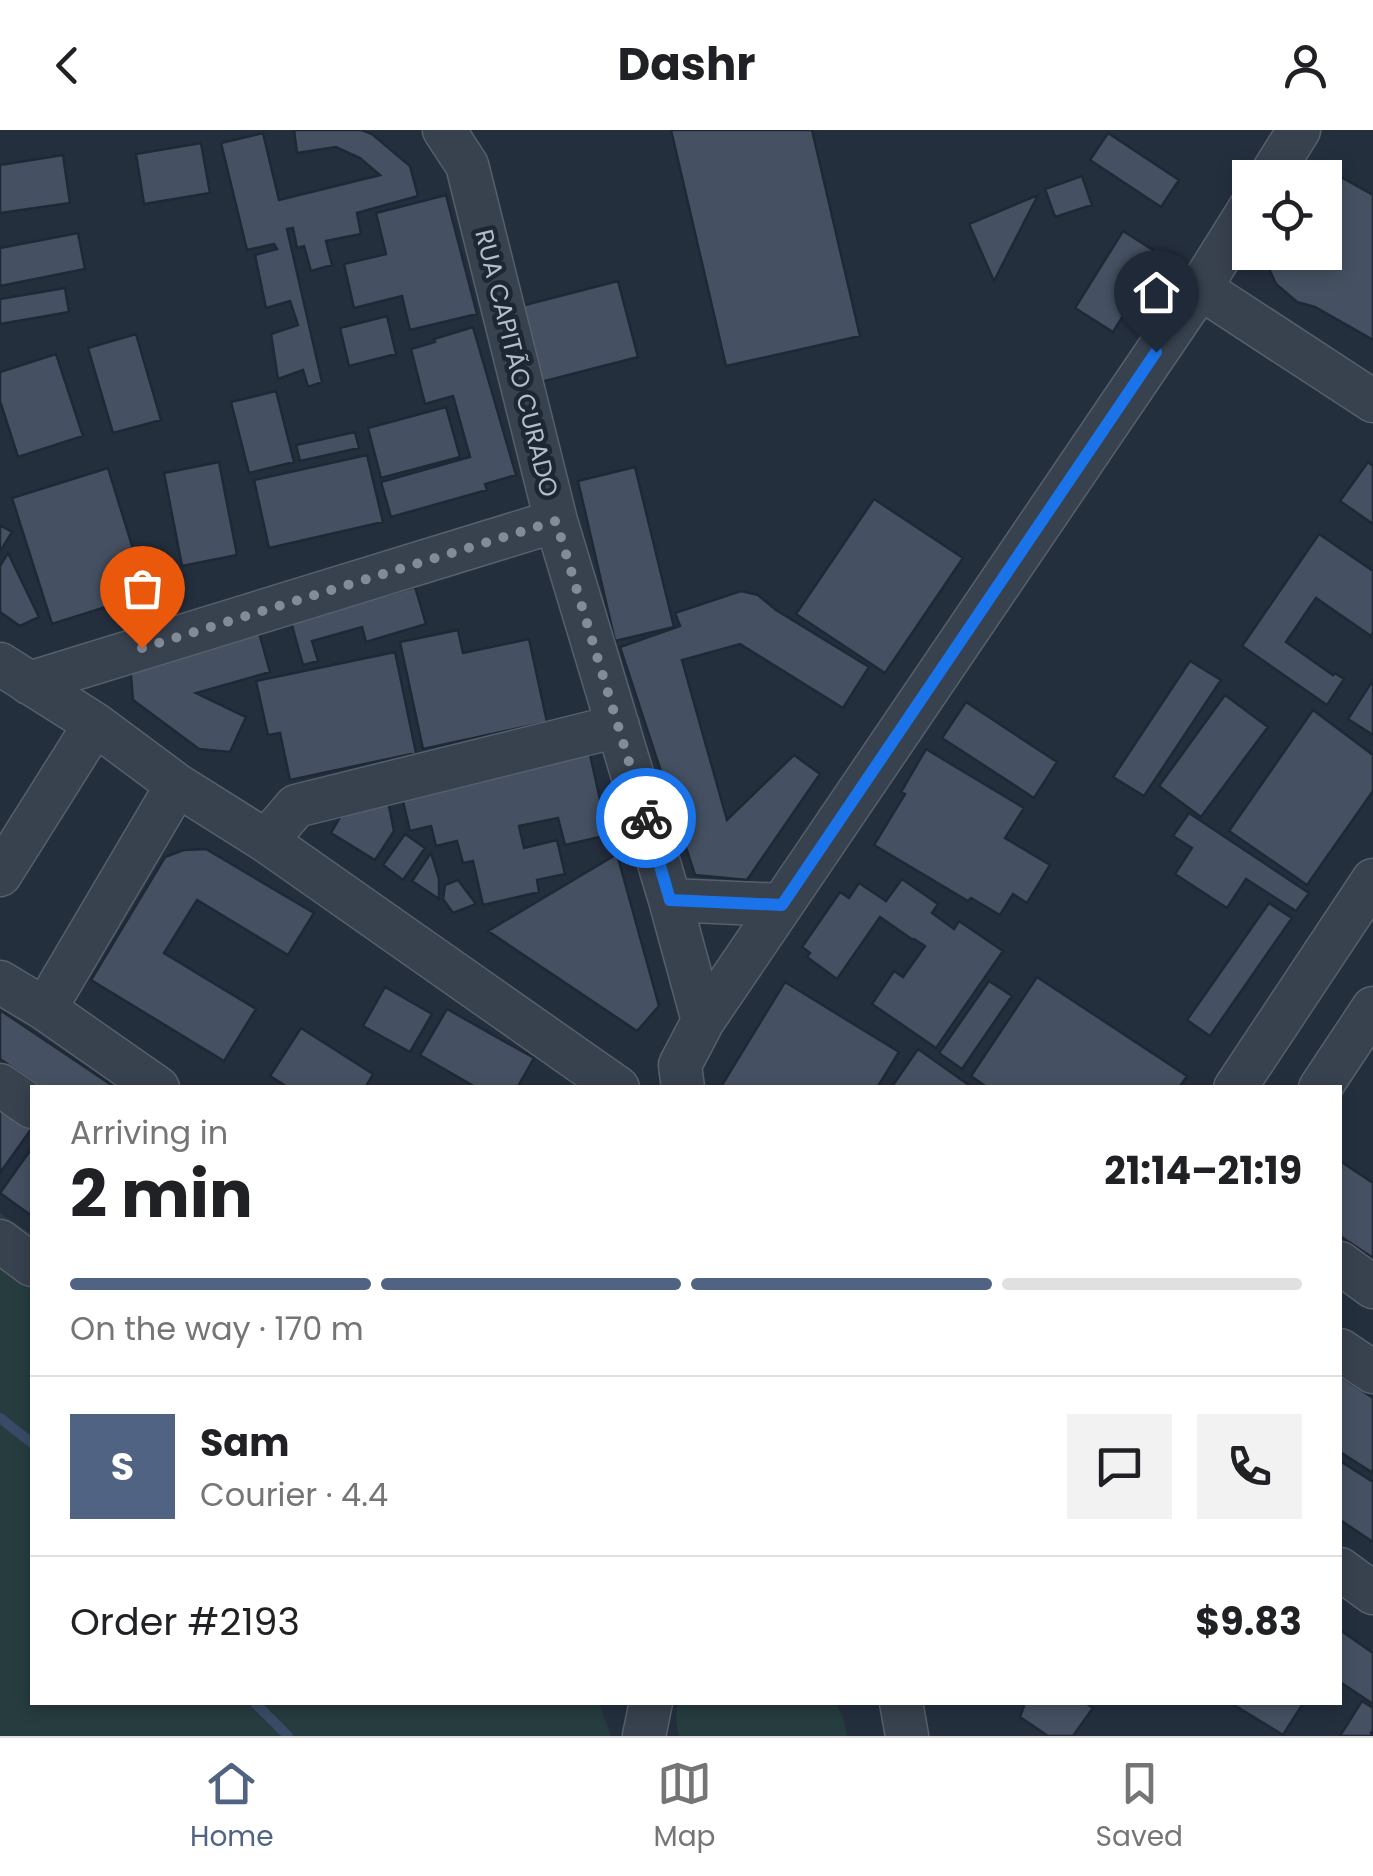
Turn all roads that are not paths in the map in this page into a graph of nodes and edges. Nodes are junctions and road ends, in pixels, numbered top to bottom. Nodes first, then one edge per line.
1 (444, 130) edge
2 (1299, 130) edge
3 (474, 148) edge
4 (1280, 160) edge
5 (1232, 237) edge
6 (1200, 288) junction
7 (1373, 401) edge
8 (556, 521) junction
9 (15, 674) edge
10 (96, 724) junction
11 (618, 726) junction
12 (178, 785) junction
13 (266, 842) junction
14 (0, 875) edge
15 (1373, 880) edge
16 (670, 900) junction
17 (782, 905) junction
18 (0, 982) edge
19 (1373, 1008) edge
20 (45, 1009) junction
21 (703, 1021) junction
22 (681, 1076) edge
23 (0, 1085) edge
24 (154, 1085) edge
25 (615, 1085) edge
26 (629, 1085) edge
27 (1236, 1085) edge
28 (1322, 1085) edge
29 (30, 1107) edge
30 (0, 1240) edge
31 (30, 1262) edge
32 (1342, 1264) edge
33 (1373, 1287) edge
34 (1342, 1351) edge
35 (1373, 1372) edge
36 (1342, 1569) edge
37 (1373, 1592) edge
38 (902, 1705) edge
39 (907, 1736) edge

1 - 3 street, RUA CAPITÃO CURADO
2 - 4 street
3 - 8 street, RUA CAPITÃO CURADO
5 - 6 street
6 - 7 street
6 - 17 street
8 - 9 street
8 - 11 street, RUA CAPITÃO CURADO
9 - 10 street
10 - 12 street
10 - 14 street
11 - 13 street
11 - 16 street, RUA CAPITÃO CURADO
12 - 13 street
12 - 20 street
13 - 25 street
15 - 27 street
16 - 17 street
16 - 21 street, RUA CAPITÃO CURADO
17 - 21 street
18 - 20 street
19 - 28 street
20 - 24 street
21 - 22 street
22 - 26 street
23 - 29 street
30 - 31 street
32 - 33 street
34 - 35 street
36 - 37 street
38 - 39 street

